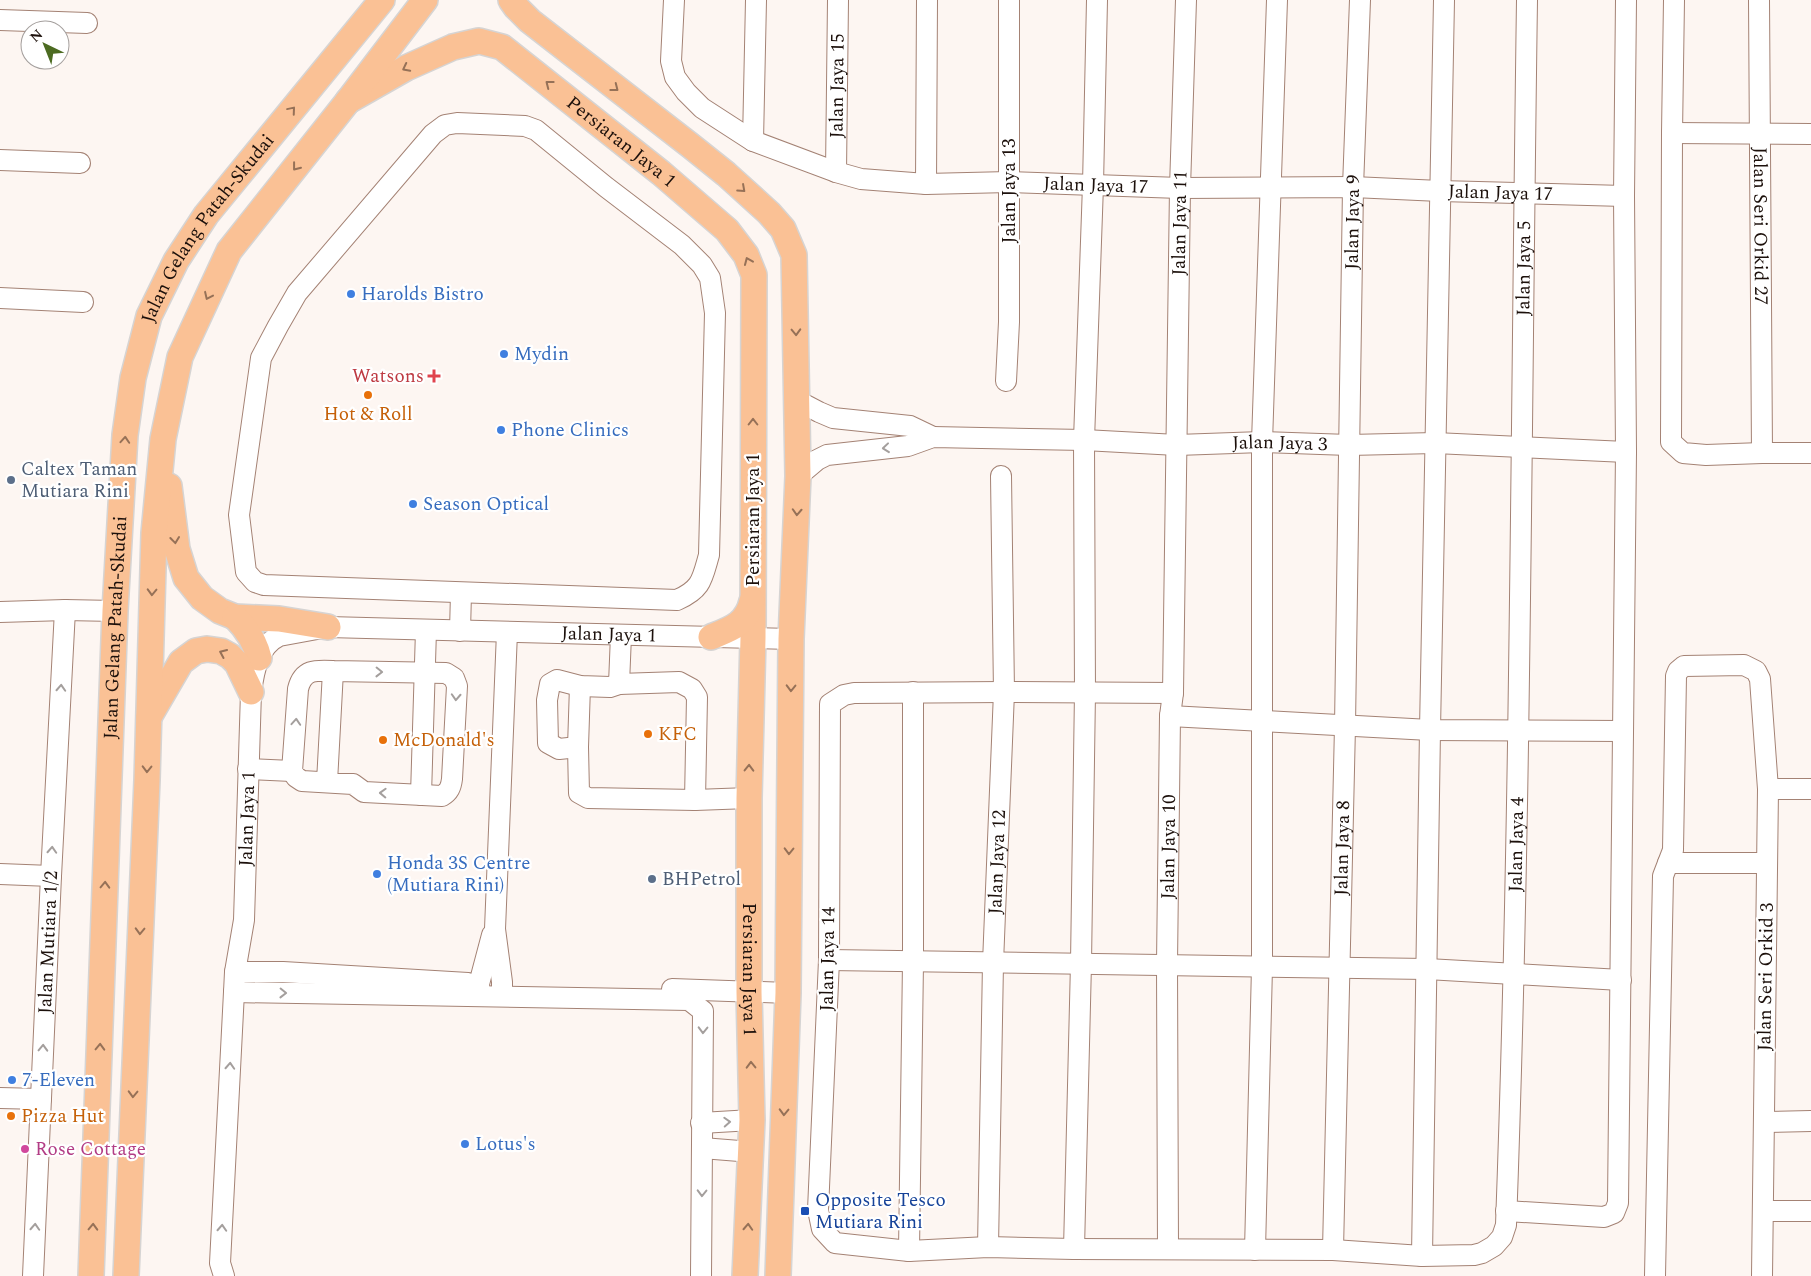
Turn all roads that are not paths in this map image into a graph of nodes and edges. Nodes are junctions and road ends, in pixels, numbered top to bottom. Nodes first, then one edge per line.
1 (382, 0) edge
2 (425, 0) edge
3 (512, 0) edge
4 (674, 0) edge
5 (756, 0) edge
6 (838, 0) edge
7 (927, 0) edge
8 (1008, 0) edge
9 (1097, 0) edge
10 (1186, 0) edge
11 (1277, 0) edge
12 (1360, 0) edge
13 (1444, 0) edge
14 (1527, 0) edge
15 (1626, 0) edge
16 (1674, 0) edge
17 (1759, 0) edge
18 (0, 20) edge
19 (87, 23) dead end
20 (348, 101) junction
21 (1672, 133) junction
22 (1760, 134) junction
23 (1811, 134) edge
24 (753, 141) junction
25 (691, 146) junction
26 (0, 160) edge
27 (80, 163) dead end
28 (836, 172) junction
29 (661, 173) junction
30 (1009, 182) junction
31 (926, 184) junction
32 (1093, 185) junction
33 (1271, 186) junction
34 (1353, 187) junction
35 (1180, 188) junction
36 (1440, 191) junction
37 (1524, 193) junction
38 (1624, 196) junction
39 (0, 298) edge
40 (82, 302) dead end
41 (1006, 381) dead end
42 (798, 401) junction
43 (934, 437) junction
44 (163, 439) junction
45 (1084, 440) junction
46 (1262, 442) junction
47 (1435, 443) junction
48 (1177, 445) junction
49 (1349, 445) junction
50 (1522, 448) junction
51 (1626, 452) junction
52 (1762, 452) junction
53 (1811, 453) edge
54 (798, 476) junction
55 (1001, 476) dead end
56 (461, 593) junction
57 (753, 594) junction
58 (65, 610) junction
59 (115, 611) junction
60 (0, 612) edge
61 (235, 618) junction
62 (328, 627) junction
63 (426, 630) junction
64 (460, 630) junction
65 (506, 632) junction
66 (621, 635) junction
67 (711, 637) junction
68 (753, 638) junction
69 (791, 639) junction
70 (259, 658) junction
71 (333, 671) junction
72 (426, 673) junction
73 (619, 684) junction
74 (580, 686) junction
75 (250, 692) junction
76 (913, 692) junction
77 (1004, 692) junction
78 (1085, 692) junction
79 (1173, 693) junction
80 (1170, 716) junction
81 (148, 720) junction
82 (1261, 722) junction
83 (1345, 726) junction
84 (1518, 729) junction
85 (1430, 730) junction
86 (1622, 731) junction
87 (578, 747) junction
88 (248, 769) junction
89 (292, 771) junction
90 (327, 782) junction
91 (1768, 789) junction
92 (1811, 789) edge
93 (421, 795) junction
94 (749, 798) junction
95 (695, 800) junction
96 (1767, 863) junction
97 (1668, 864) junction
98 (0, 874) edge
99 (50, 876) junction
100 (495, 929) junction
101 (830, 960) junction
102 (913, 962) junction
103 (994, 963) junction
104 (1081, 963) junction
105 (1167, 964) junction
106 (1339, 966) junction
107 (1262, 967) junction
108 (1427, 968) junction
109 (235, 972) junction
110 (1513, 972) junction
111 (1620, 980) junction
112 (502, 989) junction
113 (479, 990) junction
114 (234, 992) junction
115 (750, 992) junction
116 (788, 993) junction
117 (0, 1098) edge
118 (41, 1099) junction
119 (752, 1120) junction
120 (1811, 1121) edge
121 (1764, 1122) junction
122 (701, 1123) junction
123 (702, 1148) junction
124 (752, 1152) junction
125 (1506, 1211) junction
126 (1763, 1211) junction
127 (1811, 1211) edge
128 (988, 1247) junction
129 (1074, 1249) junction
130 (1168, 1249) junction
131 (1255, 1250) junction
132 (1333, 1250) junction
133 (127, 1251) junction
134 (909, 1251) junction
135 (1422, 1256) junction
136 (33, 1276) edge
137 (92, 1276) edge
138 (126, 1276) edge
139 (132, 1276) edge
140 (224, 1276) edge
141 (701, 1276) edge
142 (745, 1276) edge
143 (778, 1276) edge
144 (1655, 1276) edge
145 (1762, 1276) edge

59 -> 1 main road, Jalan Gelang Patah-Skudai
2 - 20 main road, Jalan Gelang Patah-Skudai
3 -> 25 main road, Persiaran Jaya 1
4 - 24 street, Jalan Jaya 17
5 - 24 street
6 - 28 street, Jalan Jaya 15
7 - 31 street
8 - 30 street, Jalan Jaya 13
9 - 32 street
10 - 35 street, Jalan Jaya 11
11 - 33 street
12 - 34 street, Jalan Jaya 9
13 - 36 street
14 - 37 street, Jalan Jaya 5
15 - 38 street
16 - 21 street
17 - 22 street, Jalan Seri Orkid 27
18 - 19 street
29 -> 20 main road, Persiaran Jaya 1
20 -> 44 main road, Jalan Gelang Patah-Skudai
21 - 22 street
21 - 52 street
22 - 23 street
22 - 52 street, Jalan Seri Orkid 27
24 - 28 street, Jalan Jaya 17
25 - 29 main road
25 -> 42 main road, Persiaran Jaya 1
26 - 27 street
28 - 31 street, Jalan Jaya 17
57 -> 29 main road, Persiaran Jaya 1
30 - 31 street, Jalan Jaya 17
30 - 32 street, Jalan Jaya 17
30 - 41 street, Jalan Jaya 13
32 - 35 street, Jalan Jaya 17
32 - 45 street
33 - 34 street, Jalan Jaya 17
33 - 35 street, Jalan Jaya 17
33 - 46 street
34 - 36 street, Jalan Jaya 17
34 - 49 street, Jalan Jaya 9
35 - 48 street, Jalan Jaya 11
36 - 37 street, Jalan Jaya 17
36 - 47 street
37 - 38 street, Jalan Jaya 17
37 - 50 street, Jalan Jaya 5
38 - 51 street
39 - 40 street
42 - 43 street
42 - 54 main road, Persiaran Jaya 1
43 - 45 street, Jalan Jaya 3
43 -> 54 street
44 -> 61 main road
44 -> 81 main road, Jalan Gelang Patah-Skudai
45 - 48 street, Jalan Jaya 3
45 - 78 street
46 - 48 street, Jalan Jaya 3
46 - 49 street, Jalan Jaya 3
46 - 82 street
47 - 49 street, Jalan Jaya 3
47 - 50 street, Jalan Jaya 3
47 - 85 street
48 - 79 street, Jalan Jaya 10
49 - 83 street, Jalan Jaya 8
50 - 51 street, Jalan Jaya 3
50 - 84 street, Jalan Jaya 4
51 - 86 street
52 - 53 street
54 -> 69 main road, Persiaran Jaya 1
55 - 77 street, Jalan Jaya 12
56 - 56 street
56 - 64 street
57 - 67 main road
57 - 68 main road, Persiaran Jaya 1
58 - 59 street
58 - 60 street
99 -> 58 street, Jalan Mutiara 1/2
137 -> 59 main road, Jalan Gelang Patah-Skudai
61 - 62 main road
61 - 70 main road
62 - 63 street, Jalan Jaya 1
62 - 70 street, Jalan Jaya 1
63 - 64 street, Jalan Jaya 1
63 - 72 street
64 - 65 street, Jalan Jaya 1
65 - 66 street, Jalan Jaya 1
65 - 100 street
66 - 67 street, Jalan Jaya 1
66 - 73 street
67 - 68 street, Jalan Jaya 1
68 - 69 street, Jalan Jaya 1
94 -> 68 main road, Persiaran Jaya 1
69 -> 116 main road, Persiaran Jaya 1
70 - 75 street, Jalan Jaya 1
71 -> 72 street
89 -> 71 street
71 - 90 street
72 - 93 street
72 -> 93 street
73 - 74 street
73 - 95 street
74 - 87 street
74 - 87 street
75 -> 81 main road
75 - 88 street, Jalan Jaya 1
76 - 77 street
76 - 101 street, Jalan Jaya 14
76 - 102 street
77 - 78 street
77 - 103 street, Jalan Jaya 12
78 - 79 street
78 - 104 street
79 - 80 street, Jalan Jaya 10
80 - 82 street
80 - 105 street, Jalan Jaya 10
81 -> 133 main road, Jalan Gelang Patah-Skudai
82 - 83 street
82 - 107 street
83 - 85 street
83 - 106 street, Jalan Jaya 8
84 - 85 street
84 - 86 street
84 - 110 street, Jalan Jaya 4
85 - 108 street
86 - 111 street
87 - 95 street
88 - 89 street
88 - 109 street, Jalan Jaya 1
89 - 90 street
93 -> 90 street
91 - 92 street
91 - 96 street, Jalan Seri Orkid 3
91 - 97 street, Jalan Seri Orkid 3
94 - 95 street
94 - 115 main road, Persiaran Jaya 1
96 - 97 street
96 - 121 street, Jalan Seri Orkid 3
97 - 144 street
98 - 99 street
118 -> 99 street, Jalan Mutiara 1/2
100 - 112 street
100 - 113 street
101 - 102 street
101 - 134 street, Jalan Jaya 14
102 - 103 street
102 - 134 street
103 - 104 street
103 - 128 street, Jalan Jaya 12
104 - 105 street
104 - 129 street
105 - 107 street
105 - 130 street, Jalan Jaya 10
106 - 107 street
106 - 108 street
106 - 132 street, Jalan Jaya 8
107 - 131 street
108 - 110 street
108 - 135 street
109 - 113 street
109 - 114 street, Jalan Jaya 1
110 - 111 street
110 - 125 street, Jalan Jaya 4
111 - 125 street
112 - 113 street
112 - 115 street
112 -> 122 street
114 -> 113 street
140 -> 114 street, Jalan Jaya 1
115 - 116 street
119 -> 115 main road, Persiaran Jaya 1
116 -> 143 main road, Persiaran Jaya 1
117 - 118 street
136 -> 118 street, Jalan Mutiara 1/2
122 -> 119 street
119 - 124 main road, Persiaran Jaya 1
120 - 121 street
121 - 126 street, Jalan Seri Orkid 3
122 - 123 street
123 - 124 street
123 -> 141 street
142 -> 124 main road, Persiaran Jaya 1
125 - 135 street, Jalan Jaya 4
126 - 127 street
126 - 145 street, Jalan Seri Orkid 3
128 - 129 street
128 - 134 street
129 - 130 street
130 - 131 street
131 - 132 street
132 - 135 street
133 - 138 main road, Jalan Gelang Patah-Skudai
133 - 139 main road

